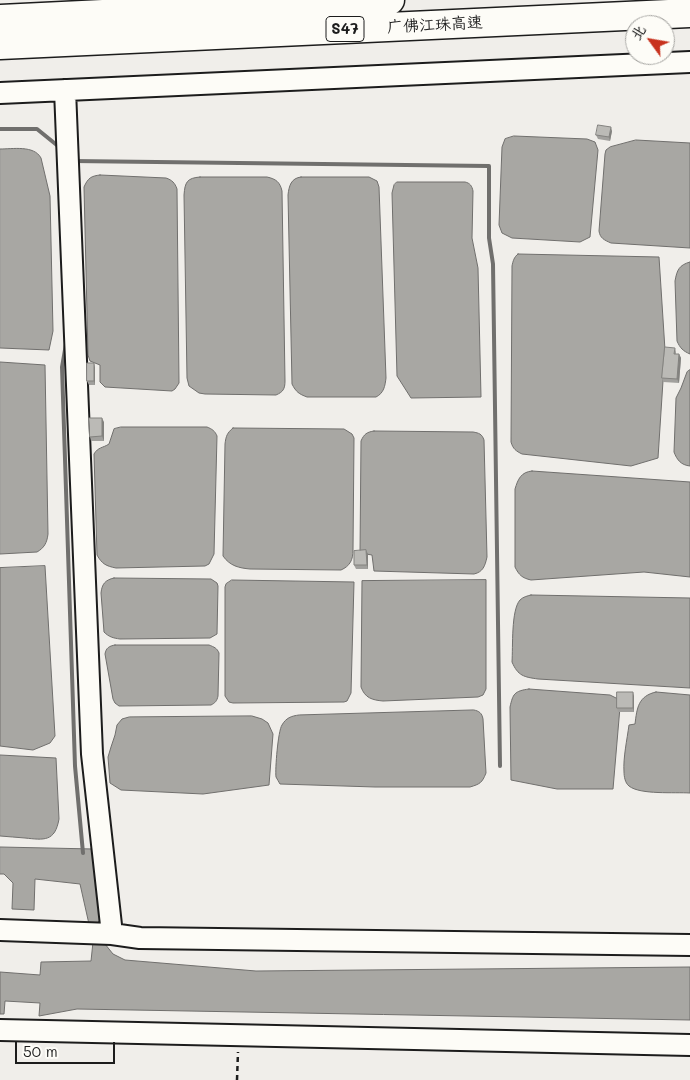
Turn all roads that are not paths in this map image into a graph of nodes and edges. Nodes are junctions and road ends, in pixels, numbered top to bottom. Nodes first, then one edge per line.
1 (390, 0) edge
2 (690, 13) edge
3 (0, 19) edge
4 (0, 45) edge
5 (690, 62) edge
6 (65, 90) junction
7 (0, 93) edge
8 (0, 930) edge
9 (112, 934) junction
10 (690, 945) edge
11 (0, 1030) edge
12 (690, 1046) edge

1 - 3 highway, 广佛江珠高速 / S47
2 - 4 highway, 广佛江珠高速 / S47
5 - 6 street
6 - 7 street
6 - 9 street
8 - 9 street
9 - 10 street
11 - 12 street

